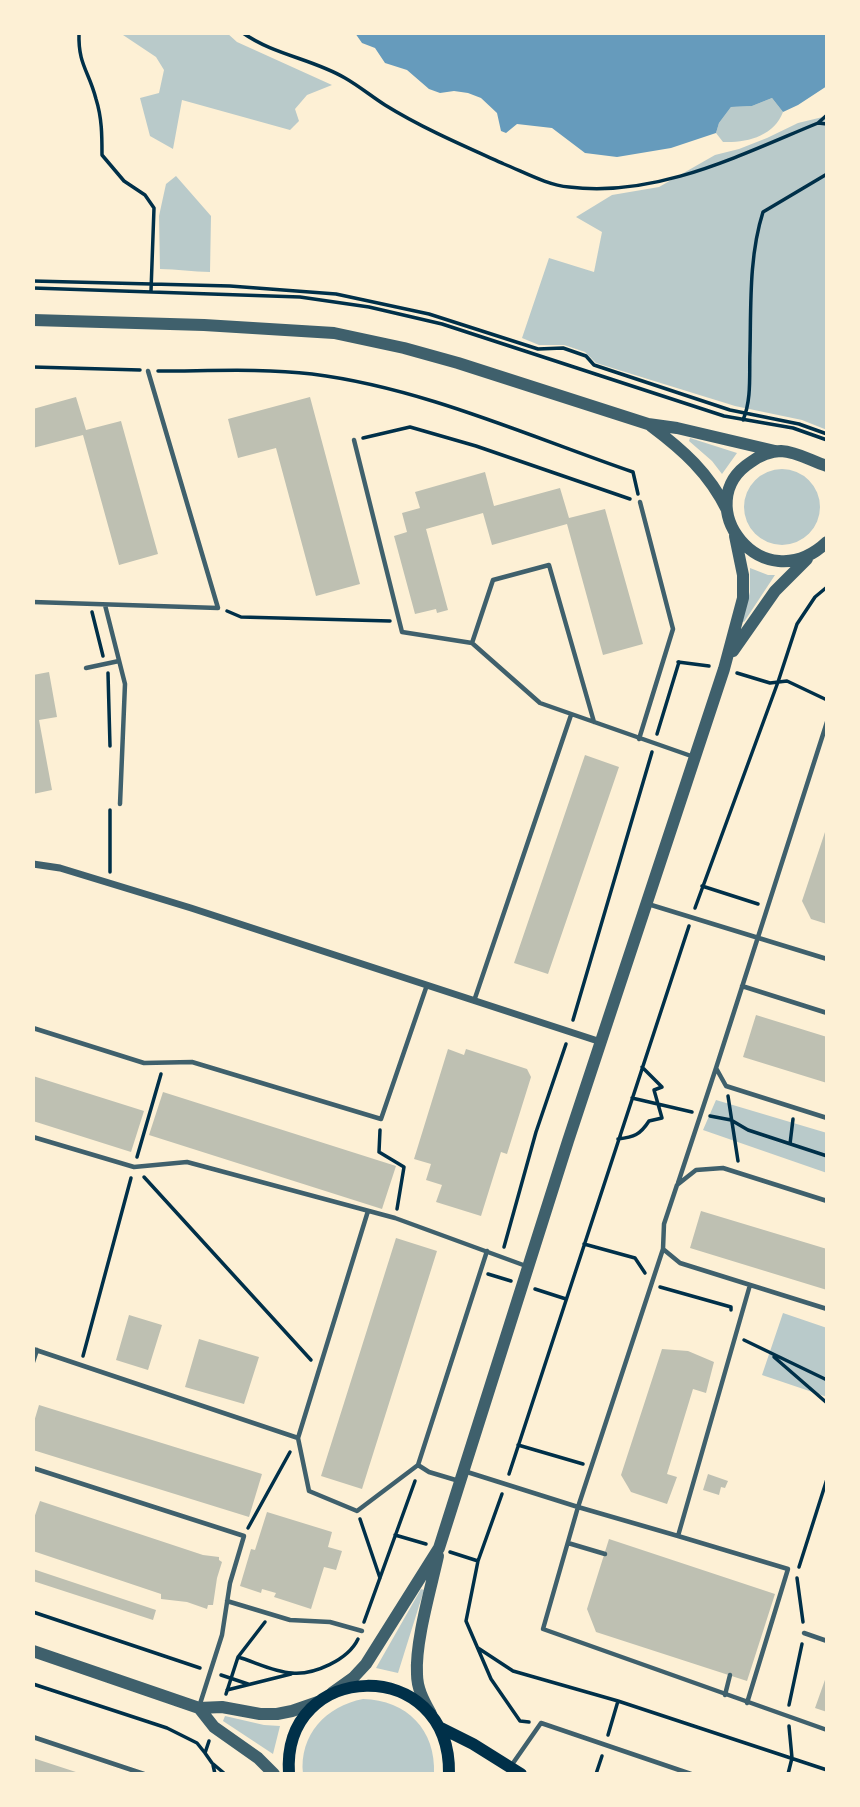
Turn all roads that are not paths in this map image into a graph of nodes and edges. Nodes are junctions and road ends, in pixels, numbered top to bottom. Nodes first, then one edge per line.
1 (33, 320) edge
2 (148, 371) road end
3 (648, 424) junction
4 (354, 440) road end
5 (775, 451) junction
6 (822, 464) edge
7 (827, 474) edge
8 (640, 502) road end
9 (727, 511) junction
10 (735, 536) junction
11 (827, 542) edge
12 (809, 556) junction
13 (33, 602) edge
14 (105, 605) junction
15 (472, 643) junction
16 (119, 661) junction
17 (86, 668) dead end
18 (724, 668) junction
19 (571, 715) junction
20 (827, 722) edge
21 (594, 723) junction
22 (639, 739) junction
23 (695, 758) junction
24 (120, 804) dead end
25 (33, 864) edge
26 (647, 904) junction
27 (756, 939) junction
28 (827, 959) edge
29 (427, 984) junction
30 (741, 986) junction
31 (474, 1001) junction
32 (827, 1013) edge
33 (33, 1028) edge
34 (602, 1042) junction
35 (716, 1068) junction
36 (827, 1118) edge
37 (33, 1137) edge
38 (677, 1185) junction
39 (827, 1201) edge
40 (368, 1211) junction
41 (663, 1249) junction
42 (487, 1251) junction
43 (530, 1267) junction
44 (750, 1285) junction
45 (827, 1309) edge
46 (35, 1350) edge
47 (33, 1362) edge
48 (298, 1438) junction
49 (418, 1465) junction
50 (33, 1468) edge
51 (463, 1477) junction
52 (578, 1507) junction
53 (678, 1536) junction
54 (568, 1543) junction
55 (439, 1549) junction
56 (605, 1554) dead end
57 (226, 1601) junction
58 (362, 1631) road end
59 (804, 1633) dead end
60 (827, 1640) edge
61 (33, 1651) edge
62 (730, 1675) dead end
63 (332, 1693) junction
64 (725, 1695) junction
65 (318, 1702) junction
66 (747, 1703) junction
67 (199, 1707) junction
68 (432, 1715) junction
69 (441, 1728) junction
70 (827, 1730) edge
71 (33, 1737) edge
72 (515, 1770) edge
73 (144, 1774) edge
74 (274, 1774) edge
75 (289, 1774) edge
76 (449, 1774) edge
77 (691, 1774) edge

1 - 3 street
2 - 14 lane
3 - 5 street
3 - 9 street
4 - 15 lane
5 - 6 street
5 - 9 street
6 - 7 street
8 - 22 lane
9 - 10 street
10 - 12 street
10 - 18 street
11 - 12 street
12 - 18 street
13 - 14 lane
14 - 16 lane
15 - 19 lane
15 - 21 lane
16 - 17 lane
16 - 24 lane
18 - 23 street
19 - 21 lane
19 - 31 lane
20 - 27 lane
21 - 22 lane
22 - 23 lane
23 - 26 street
25 - 29 street
26 - 27 lane
26 - 34 street
27 - 28 lane
27 - 30 lane
29 - 31 street
29 - 33 lane
30 - 32 lane
30 - 35 lane
31 - 34 street
34 - 43 street
35 - 36 lane
35 - 38 lane
37 - 40 lane
38 - 39 lane
38 - 41 lane
40 - 42 lane
40 - 48 lane
41 - 44 lane
41 - 52 lane
42 - 43 lane
42 - 49 lane
43 - 51 street
44 - 45 lane
44 - 53 lane
46 - 47 lane
46 - 48 lane
48 - 49 lane
49 - 51 lane
50 - 57 lane
51 - 52 lane
51 - 55 street
52 - 53 lane
52 - 54 lane
53 - 66 lane
54 - 56 lane
54 - 64 lane
55 - 63 street
55 - 68 street
57 - 58 lane
57 - 67 lane
59 - 60 lane
61 - 67 street
62 - 64 lane
63 - 65 main road
63 - 68 main road
64 - 66 lane
65 - 67 street
65 - 75 main road
66 - 70 lane
67 - 74 street
68 - 69 main road
69 - 72 main road
69 - 76 main road
71 - 73 lane
72 - 77 lane

